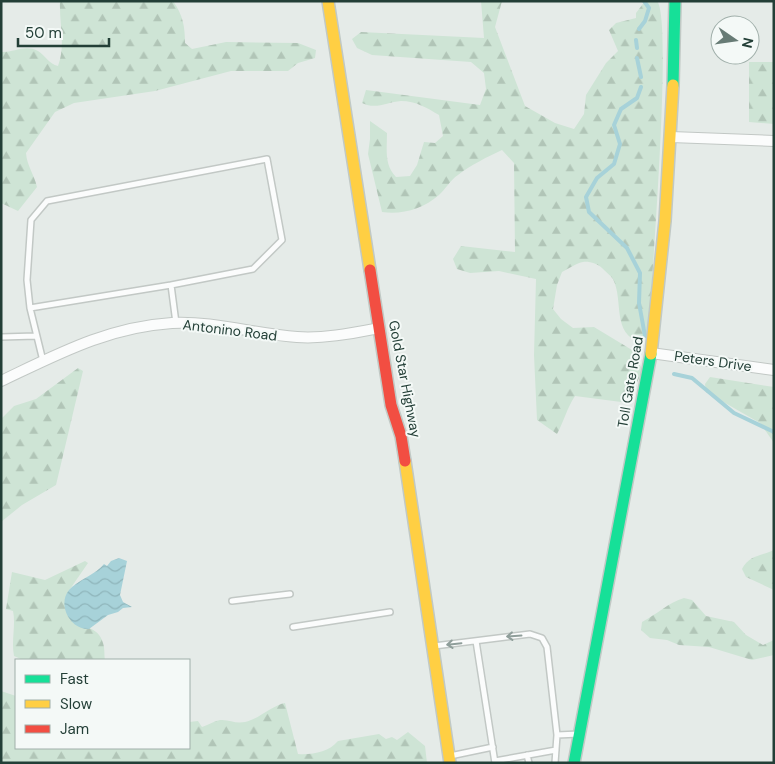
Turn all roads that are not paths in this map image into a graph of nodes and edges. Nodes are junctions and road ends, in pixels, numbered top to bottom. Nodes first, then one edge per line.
1 (328, 1) edge
2 (675, 1) edge
3 (671, 136) junction
4 (774, 141) edge
5 (171, 285) junction
6 (30, 308) junction
7 (176, 323) junction
8 (379, 328) junction
9 (36, 336) junction
10 (1, 337) edge
11 (652, 353) junction
12 (42, 361) junction
13 (774, 370) edge
14 (1, 381) edge
15 (290, 594) dead end
16 (232, 601) dead end
17 (390, 612) dead end
18 (293, 627) dead end
19 (476, 641) junction
20 (432, 646) junction
21 (579, 734) junction
22 (557, 735) junction
23 (493, 747) junction
24 (556, 750) junction
25 (527, 755) junction
26 (450, 759) edge
27 (515, 760) edge
28 (495, 762) edge
29 (529, 763) edge
30 (555, 763) edge
31 (574, 763) edge

1 - 8 street, Gold Star Highway
2 - 3 street, Toll Gate Road
3 - 4 street
3 - 11 street, Toll Gate Road
5 - 6 lane
5 - 6 lane
5 - 7 lane
6 - 9 lane
7 - 8 street, Antonino Road
7 - 12 street, Antonino Road
8 - 20 street, Gold Star Highway
9 - 10 lane
9 - 12 lane
11 - 13 street, Peters Drive
11 - 21 street, Toll Gate Road
12 - 14 street, Antonino Road
15 - 16 lane
17 - 18 lane
19 -> 20 lane
22 -> 19 lane
19 - 23 lane
20 - 26 street, Gold Star Highway
21 - 22 lane
21 - 31 street, Toll Gate Road
22 - 24 lane
23 - 26 lane
23 - 28 lane
24 - 25 lane
24 - 30 lane
25 - 27 lane
25 - 29 lane
27 - 28 lane

